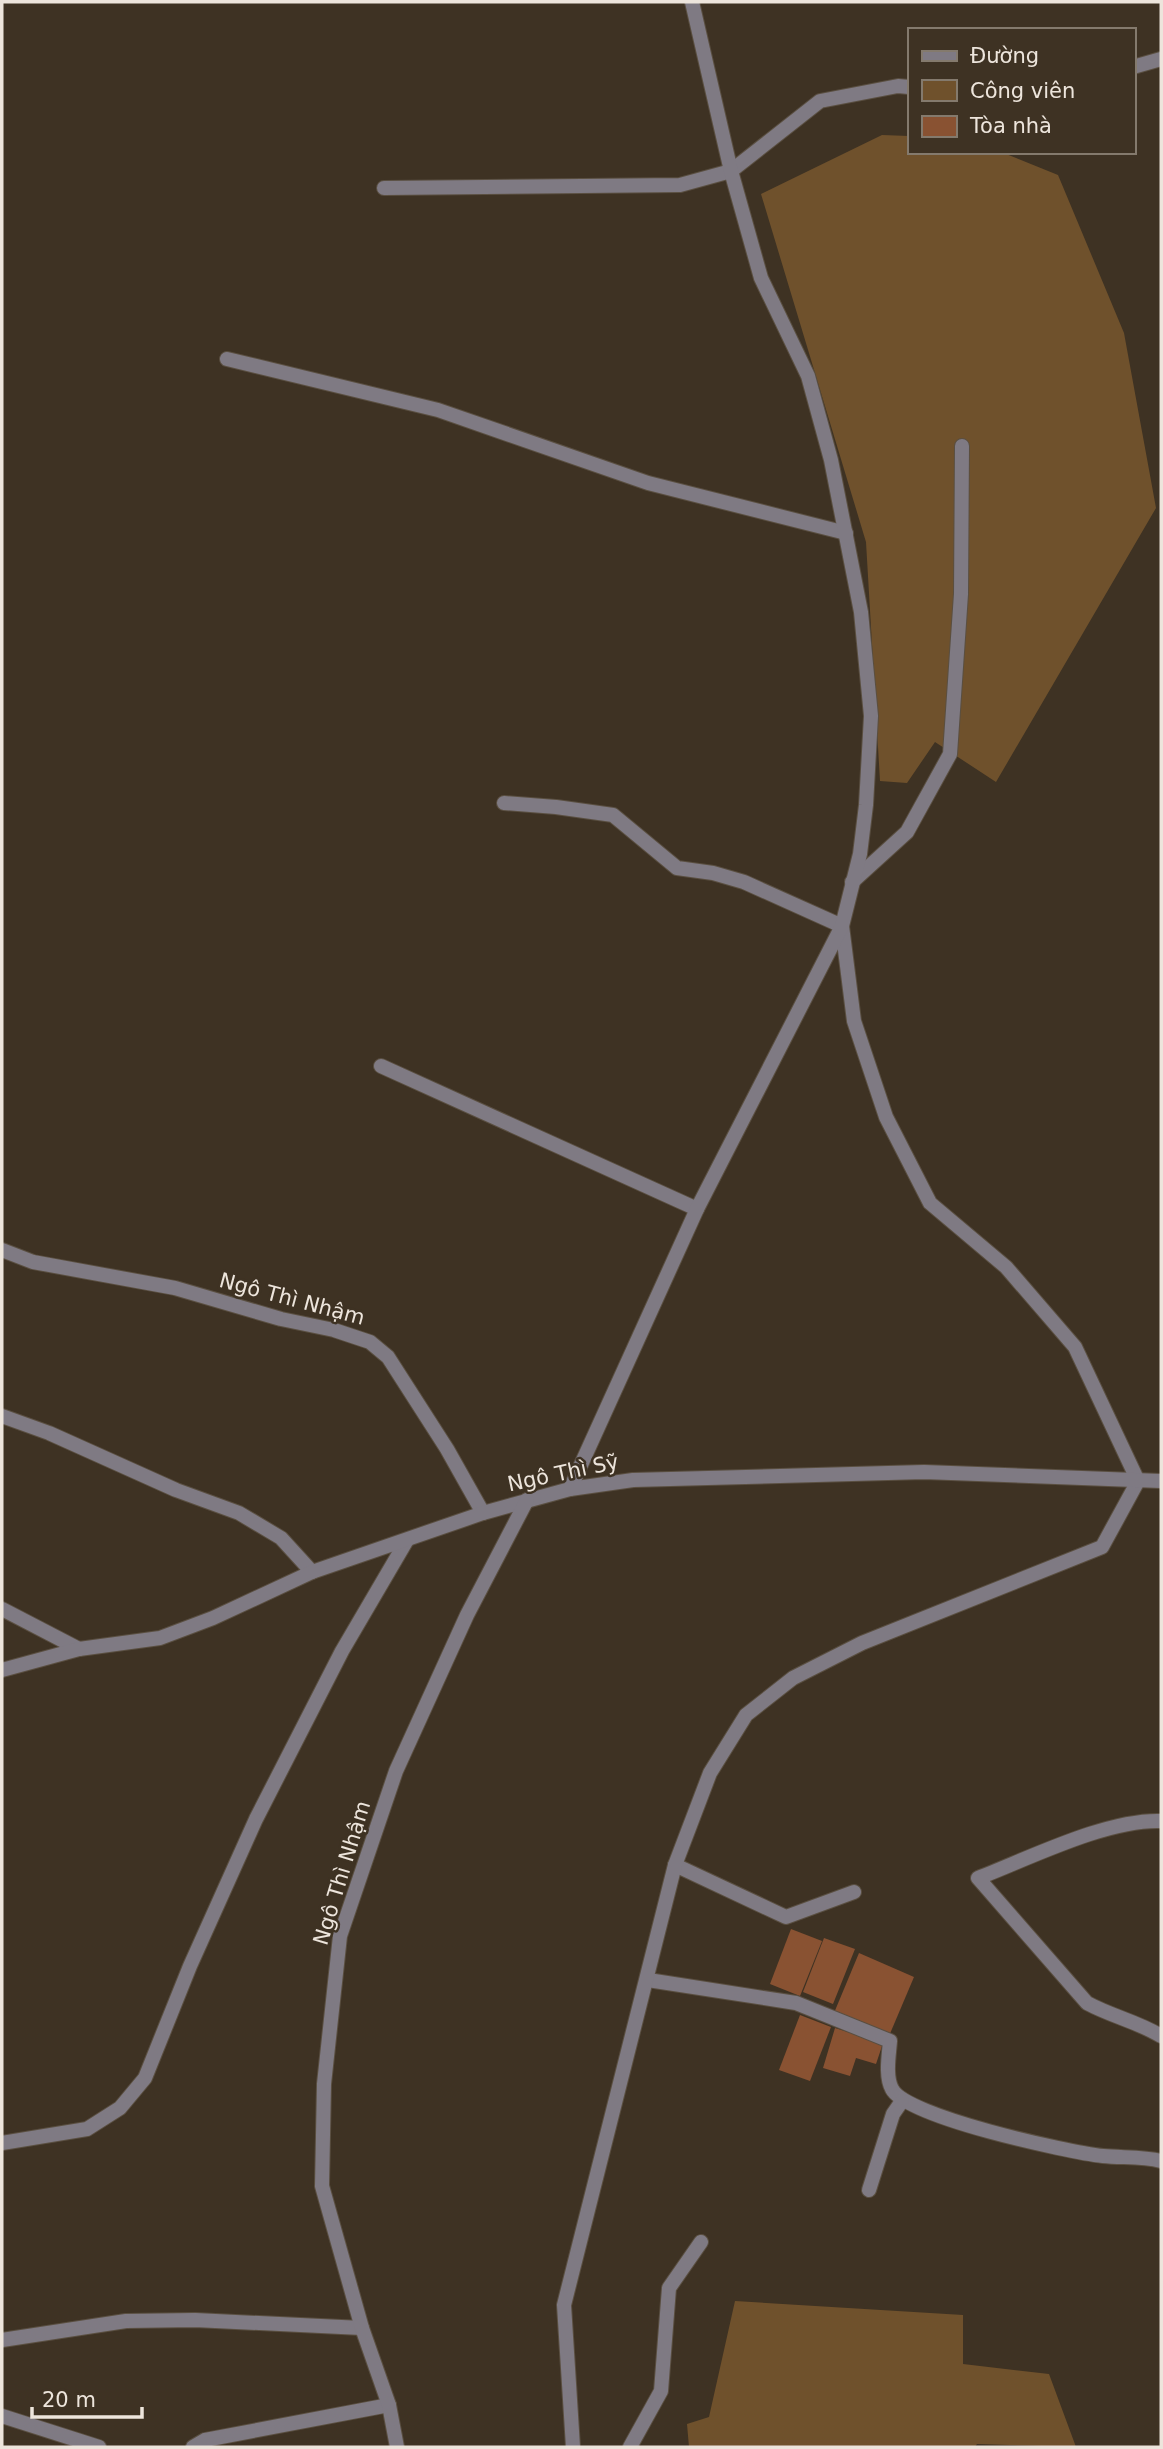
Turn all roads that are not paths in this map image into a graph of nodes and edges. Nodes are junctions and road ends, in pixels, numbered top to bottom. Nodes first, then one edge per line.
1 (692, 2) edge
2 (1161, 60) edge
3 (1135, 66) edge
4 (908, 87) edge
5 (731, 171) junction
6 (384, 188) dead end
7 (227, 359) dead end
8 (962, 446) dead end
9 (846, 533) junction
10 (504, 803) dead end
11 (852, 882) junction
12 (842, 926) junction
13 (381, 1066) dead end
14 (697, 1209) junction
15 (2, 1251) edge
16 (2, 1416) edge
17 (1138, 1481) junction
18 (1161, 1481) edge
19 (570, 1489) junction
20 (527, 1500) junction
21 (483, 1513) junction
22 (407, 1540) junction
23 (312, 1572) junction
24 (2, 1609) edge
25 (79, 1649) junction
26 (2, 1670) edge
27 (1161, 1821) edge
28 (675, 1865) junction
29 (855, 1892) dead end
30 (648, 1980) junction
31 (1161, 2036) edge
32 (902, 2101) junction
33 (2, 2143) edge
34 (1161, 2161) edge
35 (869, 2190) dead end
36 (701, 2242) dead end
37 (362, 2328) junction
38 (2, 2340) edge
39 (389, 2405) junction
40 (2, 2416) edge
41 (99, 2447) edge
42 (193, 2447) edge
43 (397, 2447) edge
44 (573, 2447) edge
45 (630, 2447) edge

1 - 5 street
2 - 3 street
4 - 5 street
5 - 6 street
5 - 9 street
7 - 9 street
8 - 11 street
9 - 11 street
10 - 12 street
11 - 12 street
12 - 14 street
12 - 17 street
13 - 14 street
14 - 19 street
15 - 21 street, Ngô Thì Nhậm
16 - 23 street
17 - 18 street, Ngô Thì Sỹ
17 - 19 street, Ngô Thì Sỹ
17 - 28 street
19 - 20 street, Ngô Thì Sỹ
20 - 21 street, Ngô Thì Sỹ
20 - 37 street, Ngô Thì Nhậm
21 - 22 street, Ngô Thì Sỹ
22 - 23 street, Ngô Thì Sỹ
22 - 33 street
23 - 25 street, Ngô Thì Sỹ
24 - 25 street
25 - 26 street, Ngô Thì Sỹ
27 - 31 street
28 - 29 street
28 - 30 street
30 - 32 street
30 - 44 street
32 - 34 street
32 - 35 street
36 - 45 street
37 - 38 street
37 - 39 street, Ngô Thì Nhậm
39 - 42 street
39 - 43 street, Ngô Thì Nhậm
40 - 41 street

